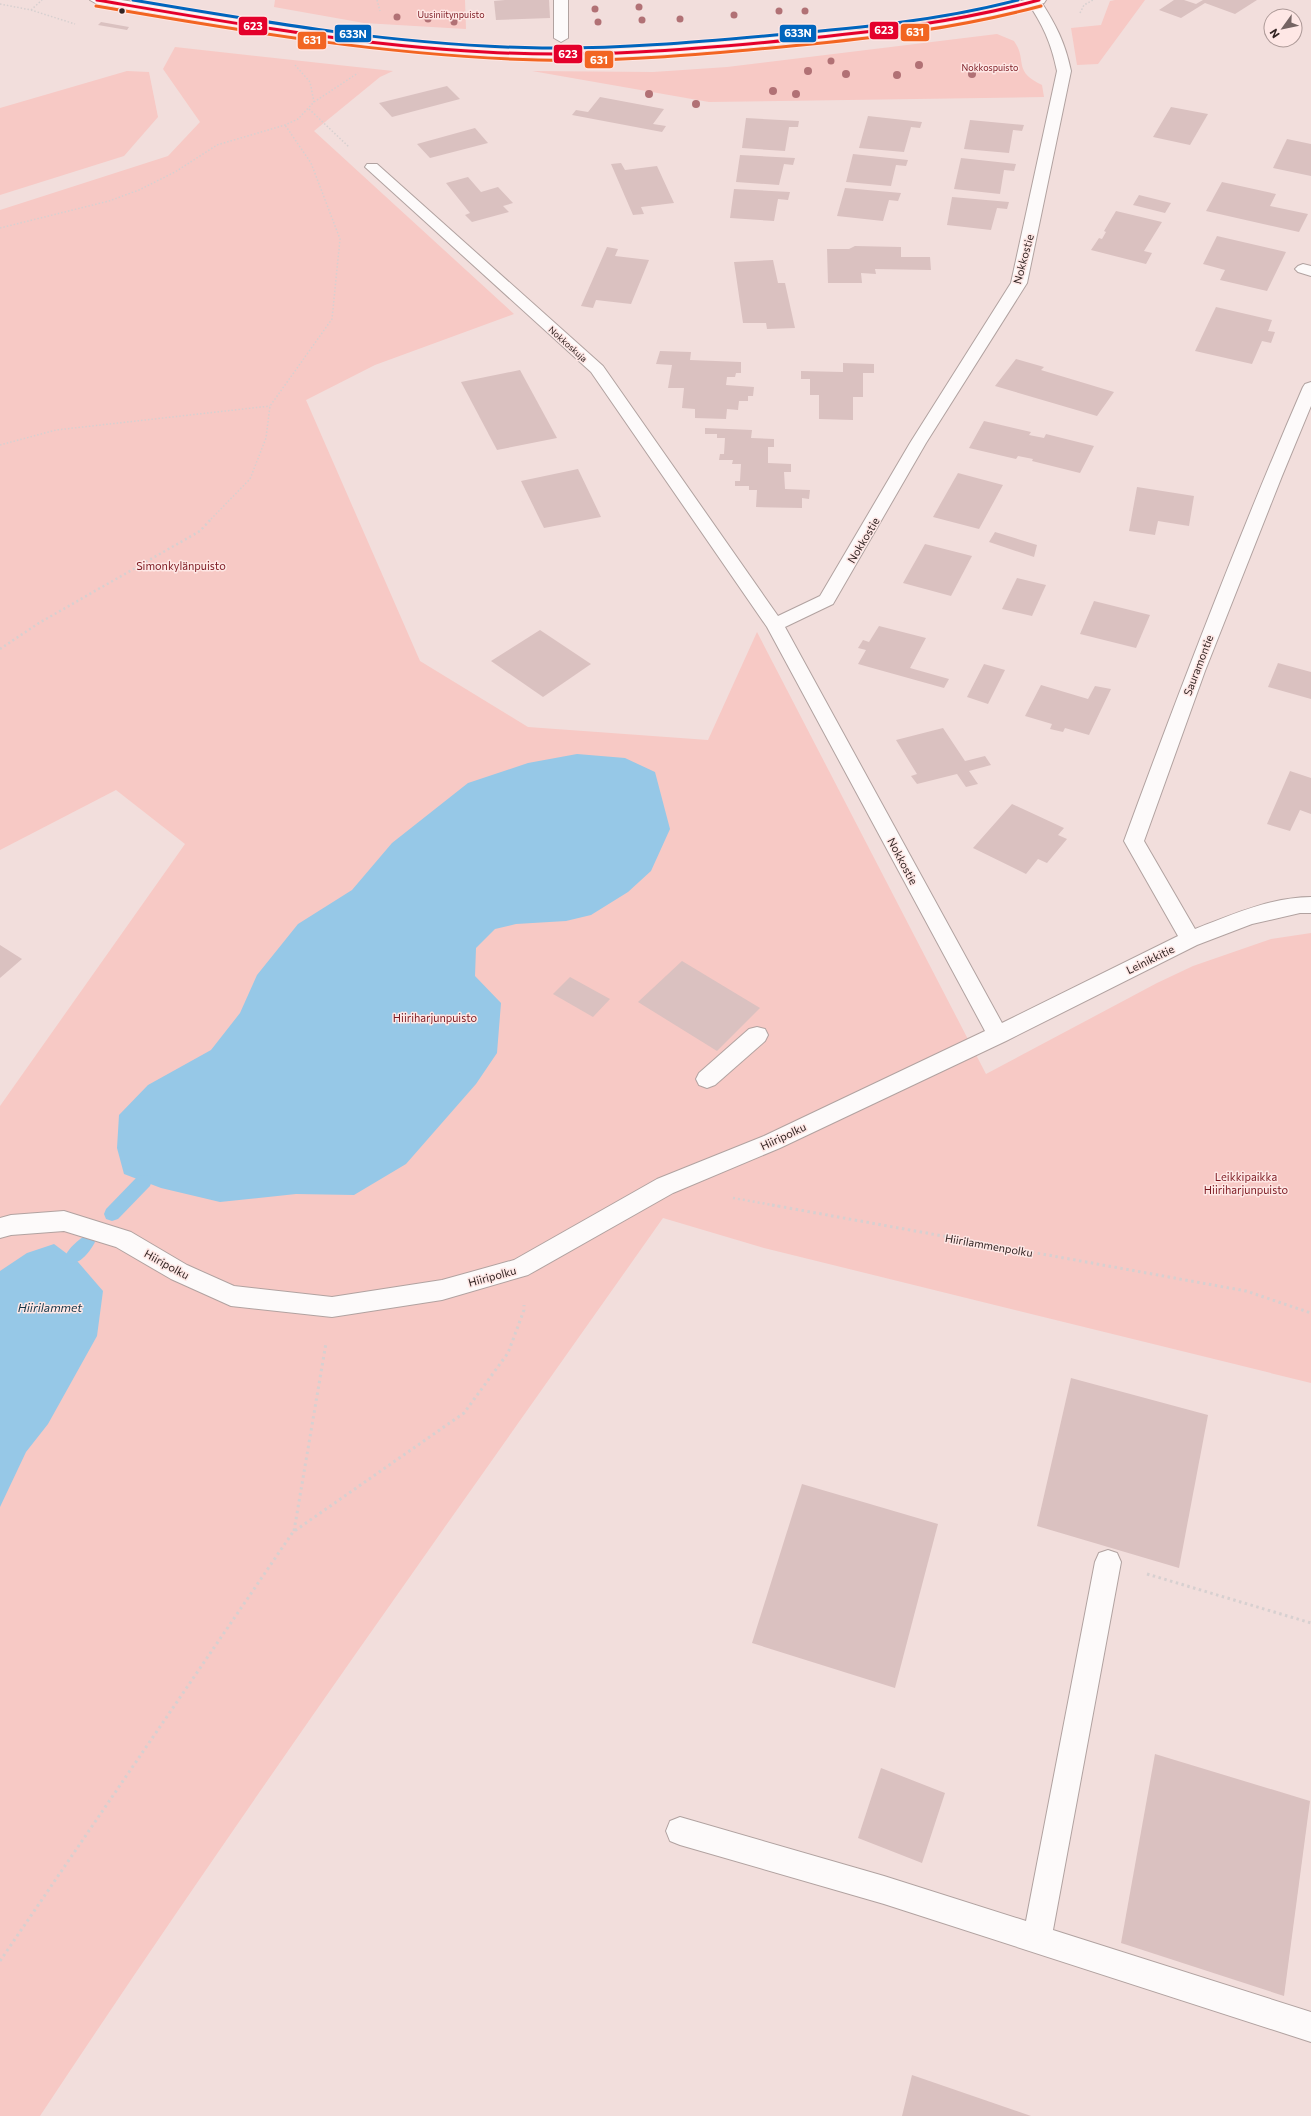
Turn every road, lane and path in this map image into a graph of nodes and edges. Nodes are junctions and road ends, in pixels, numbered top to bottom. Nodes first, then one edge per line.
1 (42, 0) edge
2 (98, 0) edge
3 (561, 0) edge
4 (1035, 1) edge
5 (31, 10) dead end
6 (562, 38) dead end
7 (294, 64) dead end
8 (362, 70) dead end
9 (314, 102) junction
10 (309, 109) junction
11 (285, 125) junction
12 (372, 168) joint
13 (0, 228) edge
14 (1311, 387) edge
15 (270, 406) junction
16 (0, 445) edge
17 (775, 625) junction
18 (0, 649) edge
19 (1311, 905) edge
20 (1190, 939) junction
21 (757, 1035) dead end
22 (998, 1035) junction
23 (707, 1079) dead end
24 (728, 1198) dead end
25 (0, 1228) edge
26 (520, 1268) junction
27 (332, 1307) junction
28 (1311, 1313) edge
29 (294, 1532) junction
30 (1108, 1562) joint
31 (1311, 1623) edge
32 (680, 1831) dead end
33 (1037, 1939) junction
34 (0, 1961) edge
35 (1311, 2027) edge

1 - 5 path
2 - 4 street
3 - 6 street
4 - 17 street, Nokkostie
7 - 9 path
8 - 9 path
9 - 10 path
10 - 11 path
10 - 12 path
11 - 13 path
11 - 15 path
12 - 17 street, Nokkoskuja
14 - 20 street, Sauramontie
15 - 16 path
15 - 18 path
17 - 22 street, Nokkostie
19 - 20 street, Leinikkitie
20 - 22 street, Leinikkitie
21 - 23 street
22 - 26 street, Hiiripolku
24 - 28 path, Hiirilammenpolku
25 - 27 street, Hiiripolku
26 - 27 street, Hiiripolku
26 - 29 path
27 - 29 path
29 - 34 path
30 - 31 path
30 - 33 street
32 - 33 street
33 - 35 street

